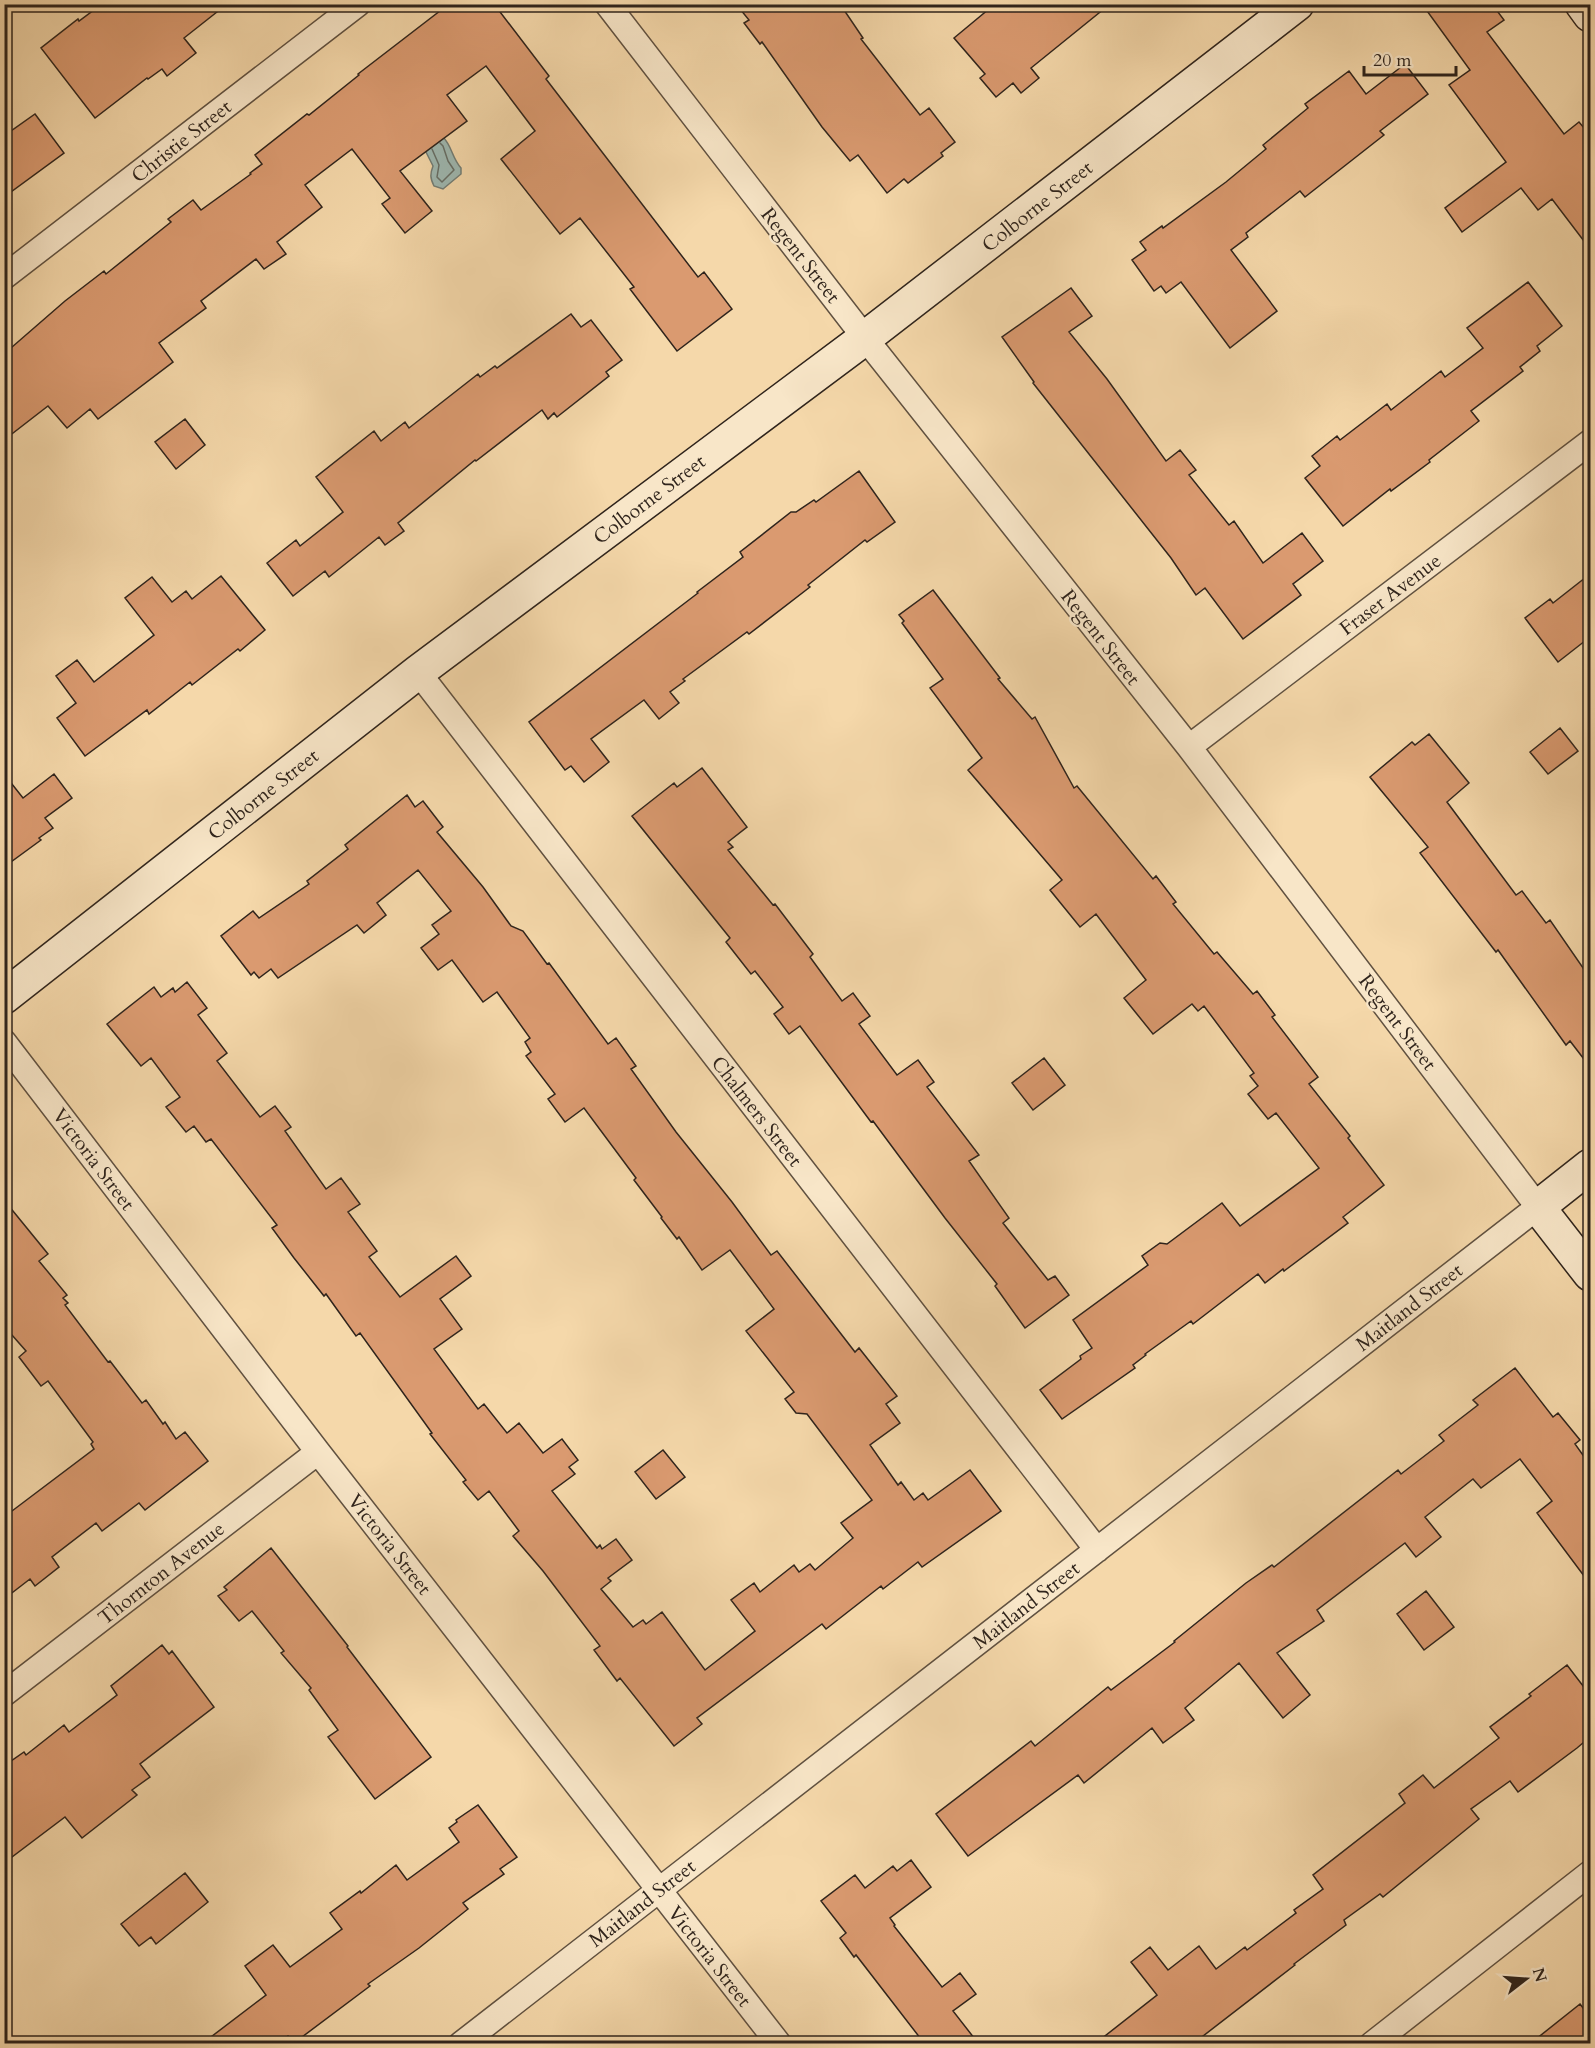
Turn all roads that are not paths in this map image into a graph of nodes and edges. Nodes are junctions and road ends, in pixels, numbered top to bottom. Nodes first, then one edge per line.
1 (358, 4) edge
2 (607, 4) edge
3 (1297, 4) edge
4 (1582, 4) edge
5 (1590, 15) edge
6 (4, 277) edge
7 (865, 338) junction
8 (1590, 442) edge
9 (418, 672) junction
10 (1189, 747) junction
11 (4, 997) edge
12 (4, 1042) edge
13 (1590, 1166) edge
14 (1538, 1207) junction
15 (1590, 1274) edge
16 (318, 1452) junction
17 (1097, 1550) junction
18 (4, 1694) edge
19 (1590, 1873) edge
20 (659, 1890) junction
21 (460, 2043) edge
22 (779, 2043) edge
23 (1372, 2043) edge

1 - 6 street, Christie Street
2 - 7 street, Regent Street
3 - 7 street, Colborne Street
4 - 5 street
7 - 9 street, Colborne Street
7 - 10 street, Regent Street
8 - 10 street, Fraser Avenue
9 - 11 street, Colborne Street
9 - 17 street, Chalmers Street
10 - 14 street, Regent Street
12 - 16 street, Victoria Street
13 - 14 street, Maitland Street
14 - 15 street, Regent Street
14 - 17 street, Maitland Street
16 - 18 street, Thornton Avenue
16 - 20 street, Victoria Street
17 - 20 street, Maitland Street
19 - 23 street
20 - 21 street, Maitland Street
20 - 22 street, Victoria Street

